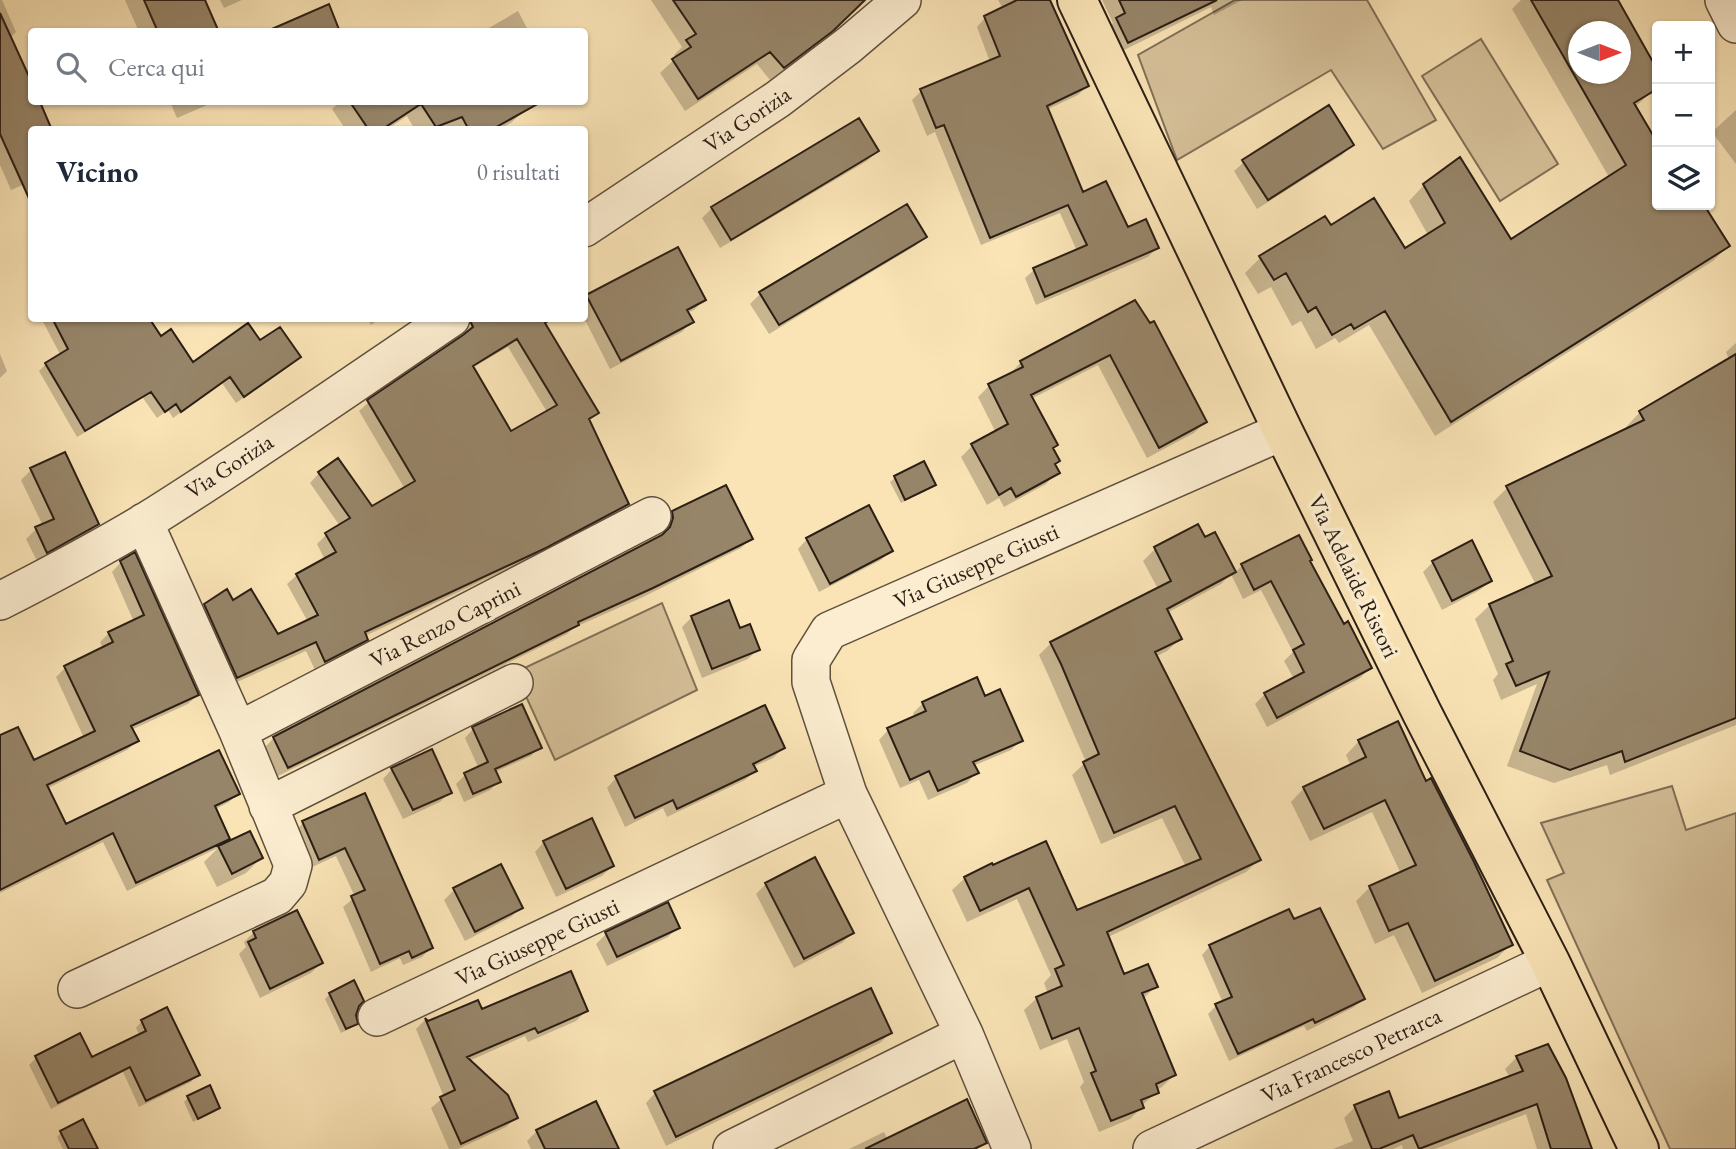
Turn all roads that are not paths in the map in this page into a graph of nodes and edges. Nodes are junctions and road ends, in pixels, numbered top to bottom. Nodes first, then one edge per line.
1 (902, 0) edge
2 (1077, 0) edge
3 (1724, 0) edge
4 (1736, 24) edge
5 (588, 225) edge
6 (444, 322) edge
7 (1283, 431) junction
8 (652, 516) dead end
9 (144, 522) junction
10 (0, 601) edge
11 (514, 683) dead end
12 (238, 731) junction
13 (848, 794) junction
14 (268, 806) junction
15 (1550, 962) junction
16 (78, 989) dead end
17 (377, 1017) dead end
18 (964, 1034) junction
19 (1638, 1148) edge
20 (732, 1149) edge
21 (1012, 1149) edge
22 (1152, 1149) edge

1 - 5 street, Via Gorizia
2 - 7 main road, Via Adelaide Ristori
3 - 4 street
6 - 9 street, Via Gorizia
7 - 13 street, Via Giuseppe Giusti
7 - 15 main road, Via Adelaide Ristori
8 - 12 street, Via Renzo Caprini
9 - 10 street, Via Gorizia
9 - 12 street
11 - 14 street
12 - 14 street
13 - 17 street, Via Giuseppe Giusti
13 - 18 street, Via Giuseppe Giusti
14 - 16 street
15 - 19 main road, Via Adelaide Ristori
15 - 22 street, Via Francesco Petrarca
18 - 20 street
18 - 21 street, Via Giuseppe Giusti

